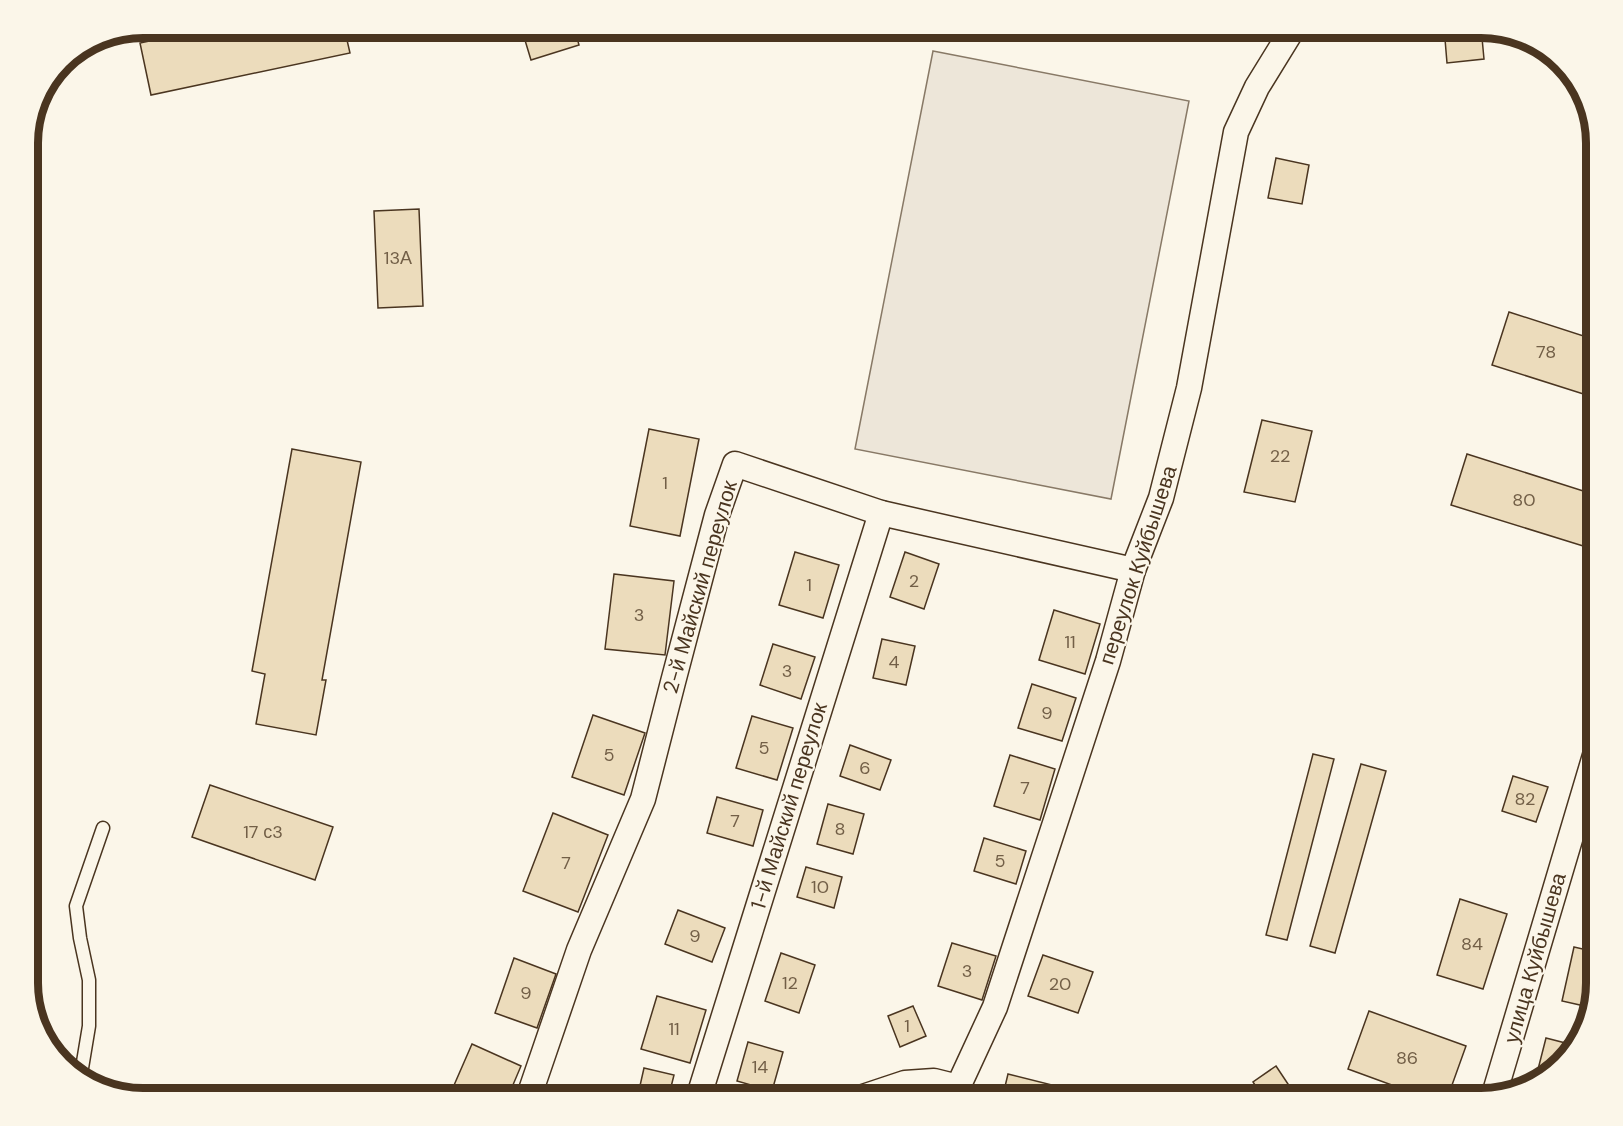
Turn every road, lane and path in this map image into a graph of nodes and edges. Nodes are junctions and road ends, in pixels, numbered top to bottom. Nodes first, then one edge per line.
1 (1287, 38) edge
2 (881, 513) junction
3 (1133, 570) junction
4 (1586, 786) edge
5 (103, 828) dead end
6 (82, 1069) edge
7 (532, 1088) edge
8 (701, 1088) edge
9 (890, 1088) edge
10 (947, 1088) edge
11 (959, 1088) edge
12 (1496, 1088) edge

1 - 3 street, переулок Куйбышева
2 - 3 street, 2-й Майский переулок
2 - 7 street, 2-й Майский переулок
2 - 8 street, 1-й Майский переулок
3 - 11 street, переулок Куйбышева
4 - 12 street, улица Куйбышева
5 - 6 lane
9 - 10 street

